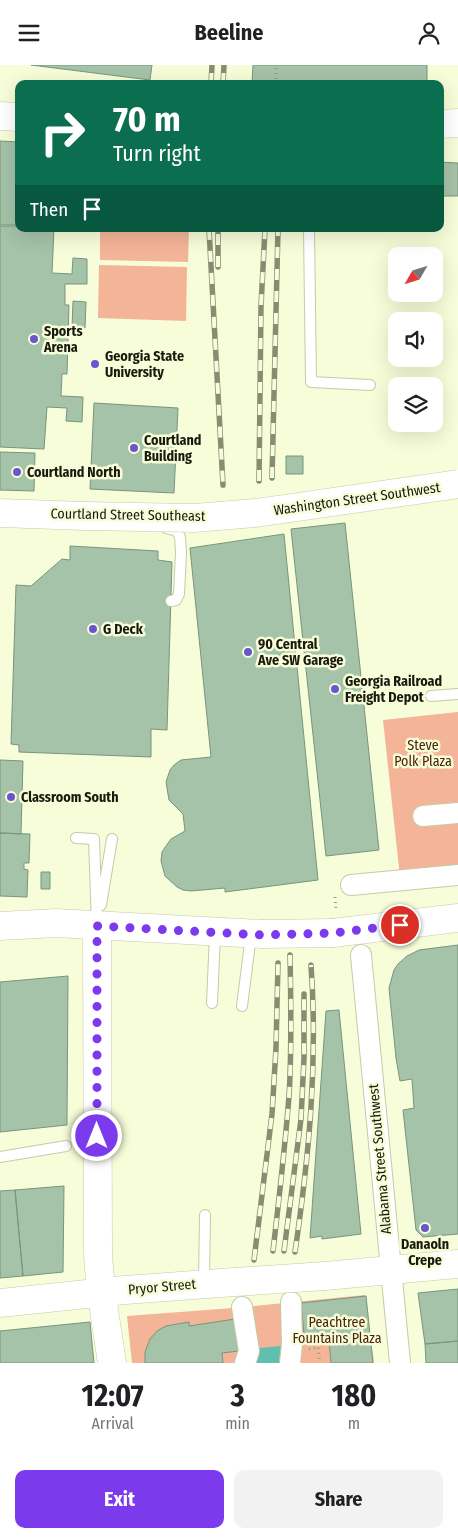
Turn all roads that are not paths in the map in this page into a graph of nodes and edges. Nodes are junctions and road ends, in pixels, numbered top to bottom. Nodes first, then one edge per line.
1 (0, 116) edge
2 (15, 117) edge
3 (458, 123) edge
4 (444, 124) edge
5 (309, 232) edge
6 (370, 385) dead end
7 (458, 484) edge
8 (0, 513) edge
9 (256, 513) joint
10 (0, 520) edge
11 (171, 601) dead end
12 (458, 694) edge
13 (431, 696) dead end
14 (458, 813) edge
15 (423, 816) dead end
16 (76, 838) dead end
17 (112, 839) dead end
18 (458, 875) edge
19 (351, 885) dead end
20 (458, 918) edge
21 (0, 926) edge
22 (97, 926) junction
23 (215, 933) junction
24 (257, 934) junction
25 (361, 955) dead end
26 (212, 1003) dead end
27 (242, 1006) dead end
28 (66, 1147) dead end
29 (0, 1157) edge
30 (205, 1215) dead end
31 (458, 1264) edge
32 (391, 1271) junction
33 (204, 1283) junction
34 (101, 1293) junction
35 (239, 1294) junction
36 (291, 1302) dead end
37 (0, 1303) edge
38 (112, 1363) edge
39 (246, 1363) edge
40 (290, 1363) edge
41 (400, 1363) edge

1 - 2 main road
3 - 4 main road
5 - 6 lane
7 - 9 main road, Washington Street Southwest, bridge
8 - 9 main road, Courtland Street Southeast, bridge
10 - 11 lane
12 - 13 lane
14 - 15 street
16 - 22 lane
17 - 22 lane
18 - 19 street
20 - 24 main road, bridge
21 - 22 main road
22 - 23 main road
22 - 34 main road
23 - 24 main road
23 - 26 lane
24 - 27 lane
25 - 32 street, Alabama Street Southwest
28 - 29 lane
30 - 33 lane
31 - 32 main road, Pryor Street
32 - 35 main road, Pryor Street, bridge
32 - 41 street, Alabama Street Southwest
33 - 34 main road, Pryor Street
33 - 35 main road, Pryor Street
34 - 37 main road, Pryor Street
34 - 38 main road
35 - 39 street
36 - 40 street

